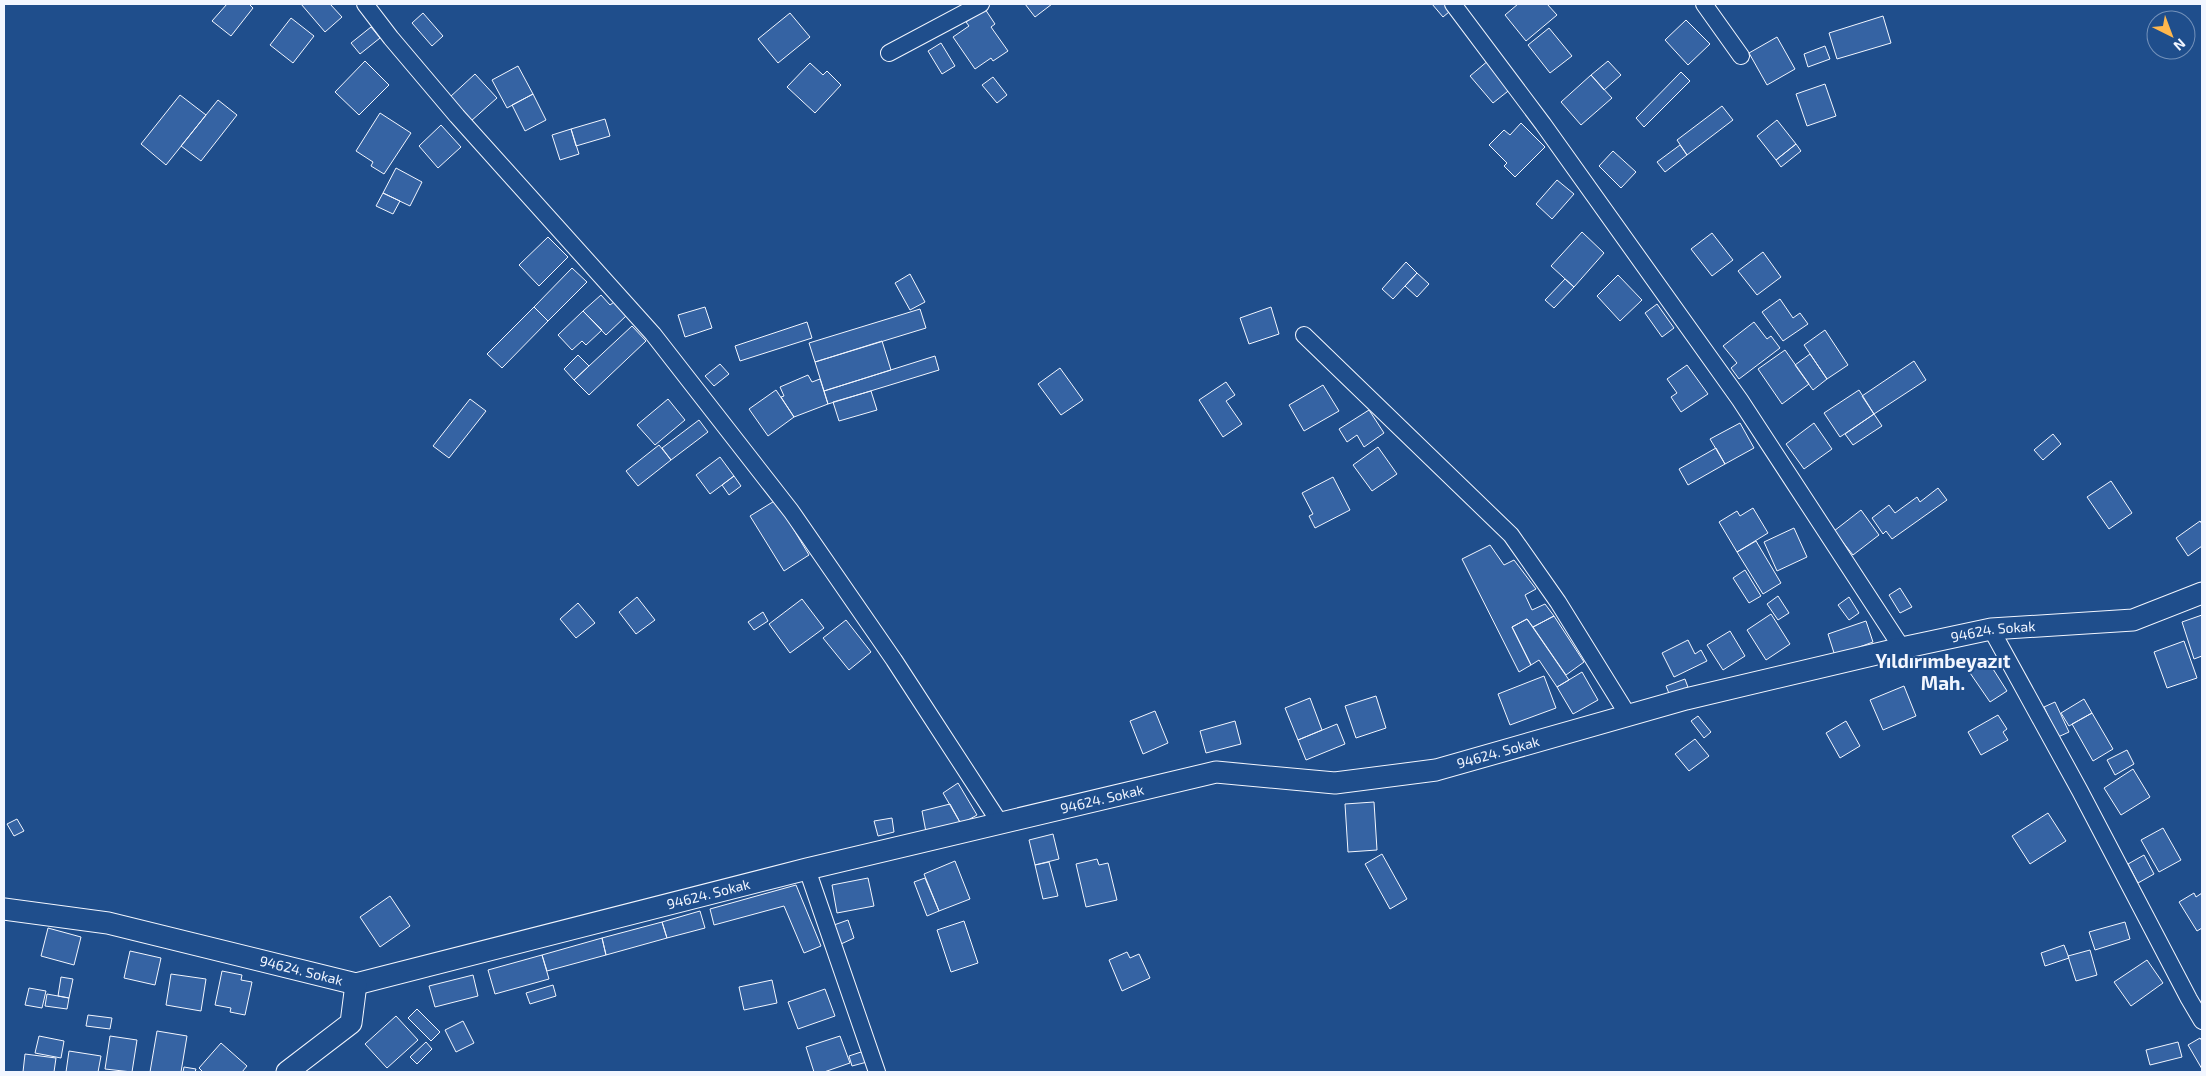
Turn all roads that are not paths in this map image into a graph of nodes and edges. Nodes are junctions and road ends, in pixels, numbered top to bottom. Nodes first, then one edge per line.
1 (365, 4) edge
2 (981, 4) edge
3 (1453, 4) edge
4 (1704, 4) edge
5 (889, 53) dead end
6 (1741, 56) dead end
7 (1304, 335) dead end
8 (2202, 593) edge
9 (1991, 629) junction
10 (1902, 648) junction
11 (1628, 716) junction
12 (1000, 823) junction
13 (807, 869) junction
14 (4, 909) edge
15 (356, 984) junction
16 (2202, 1021) edge
17 (287, 1072) edge
18 (877, 1072) edge

1 - 12 street
2 - 5 street
3 - 10 street
4 - 6 street
7 - 11 street
8 - 9 street, 94624. Sokak
9 - 10 street, 94624. Sokak
9 - 16 street
10 - 11 street, 94624. Sokak
11 - 12 street, 94624. Sokak
12 - 13 street, 94624. Sokak
13 - 15 street, 94624. Sokak
13 - 18 street
14 - 15 street, 94624. Sokak
15 - 17 street

